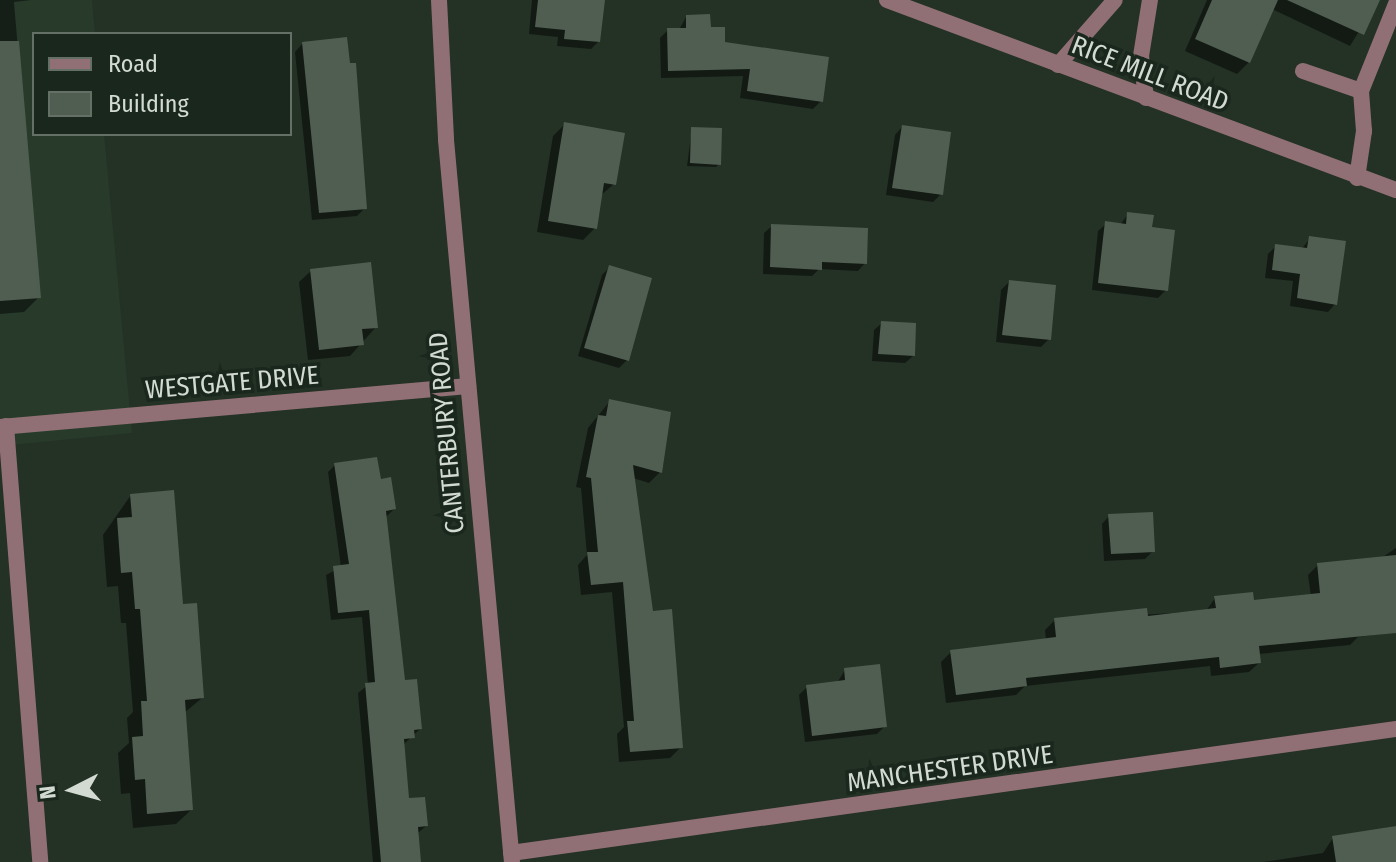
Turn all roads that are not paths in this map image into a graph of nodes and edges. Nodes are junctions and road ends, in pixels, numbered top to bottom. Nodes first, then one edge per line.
1 (439, 0) edge
2 (887, 0) edge
3 (1115, 0) edge
4 (1150, 0) edge
5 (1396, 4) edge
6 (1058, 65) junction
7 (1303, 71) dead end
8 (1361, 91) junction
9 (1146, 98) junction
10 (1357, 178) junction
11 (1396, 190) edge
12 (468, 386) junction
13 (3, 427) edge
14 (1396, 729) edge
15 (511, 858) edge
16 (40, 862) edge

1 - 12 street, CANTERBURY ROAD
2 - 6 street, RICE MILL ROAD
3 - 6 street
4 - 9 street
5 - 8 street
6 - 9 street, RICE MILL ROAD
7 - 8 street
8 - 10 street
9 - 10 street, RICE MILL ROAD
10 - 11 street, RICE MILL ROAD
12 - 13 street, WESTGATE DRIVE
12 - 15 street, CANTERBURY ROAD
13 - 16 street
14 - 15 street, MANCHESTER DRIVE

